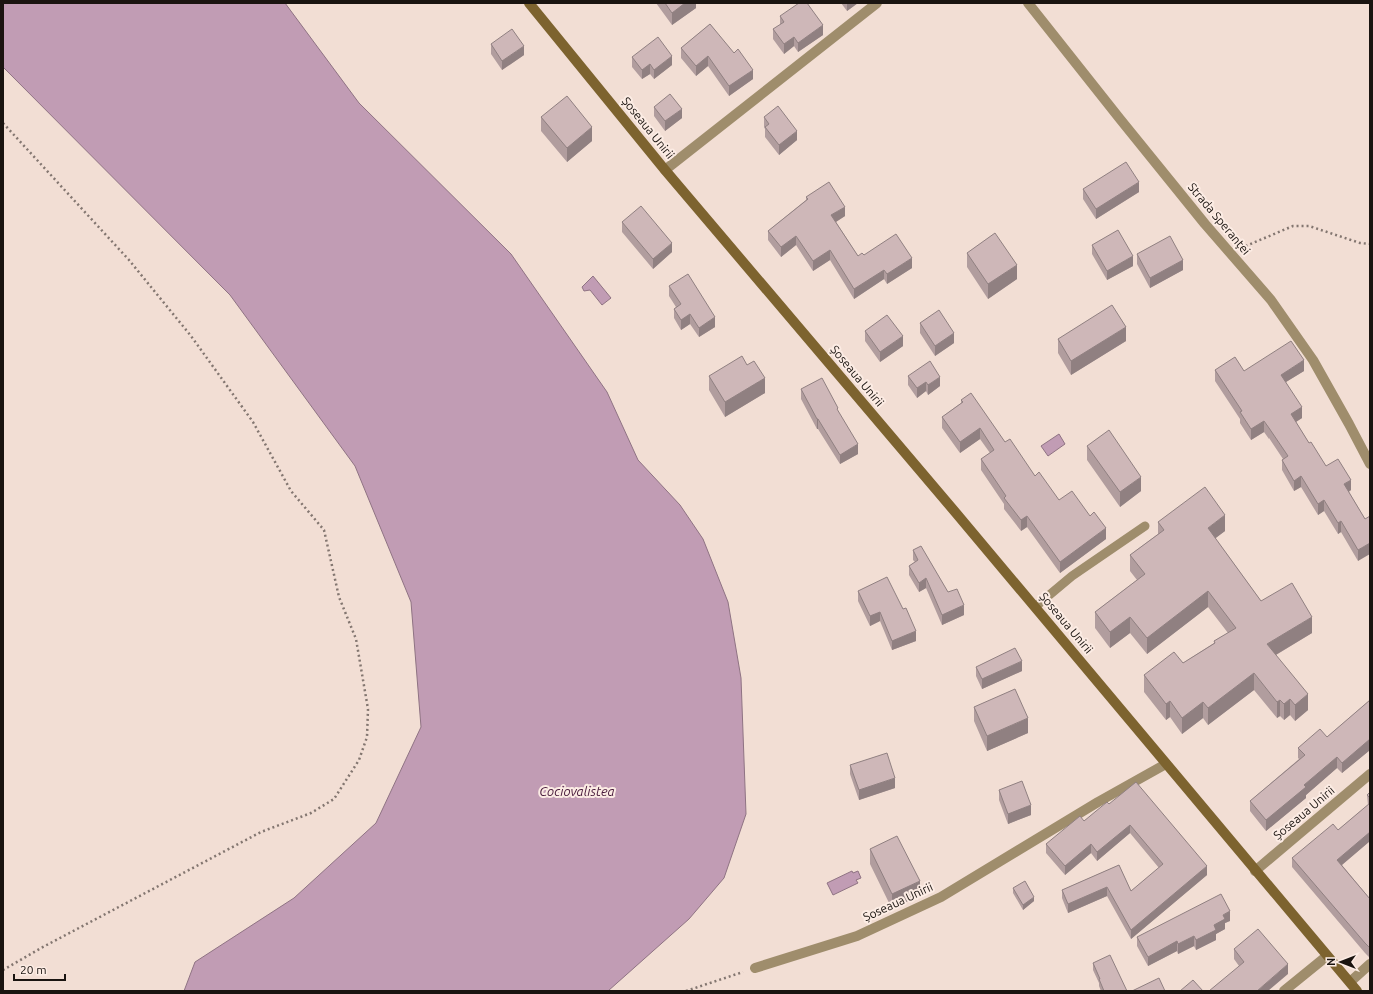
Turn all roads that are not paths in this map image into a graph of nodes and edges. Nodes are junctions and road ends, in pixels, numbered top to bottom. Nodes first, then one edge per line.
1 (529, 3) edge
2 (877, 3) edge
3 (1028, 3) edge
4 (665, 170) junction
5 (1370, 464) edge
6 (1145, 526) dead end
7 (1035, 607) junction
8 (1166, 764) junction
9 (1370, 774) edge
10 (1255, 871) junction
11 (1327, 956) junction
12 (1370, 964) edge
13 (755, 968) road end
14 (1350, 982) junction
15 (1284, 991) edge
16 (1357, 991) edge

1 - 4 main road, Șoseaua Unirii
2 - 4 street
3 - 5 street, Strada Speranței
4 - 7 main road, Șoseaua Unirii
6 - 7 lane
7 - 8 main road, Șoseaua Unirii
8 - 10 main road, Șoseaua Unirii
8 - 13 street, Șoseaua Unirii
9 - 10 street, Șoseaua Unirii
10 - 11 main road, Șoseaua Unirii
11 - 14 main road, Șoseaua Unirii
11 - 15 street
12 - 14 street
14 - 16 main road, Șoseaua Unirii

